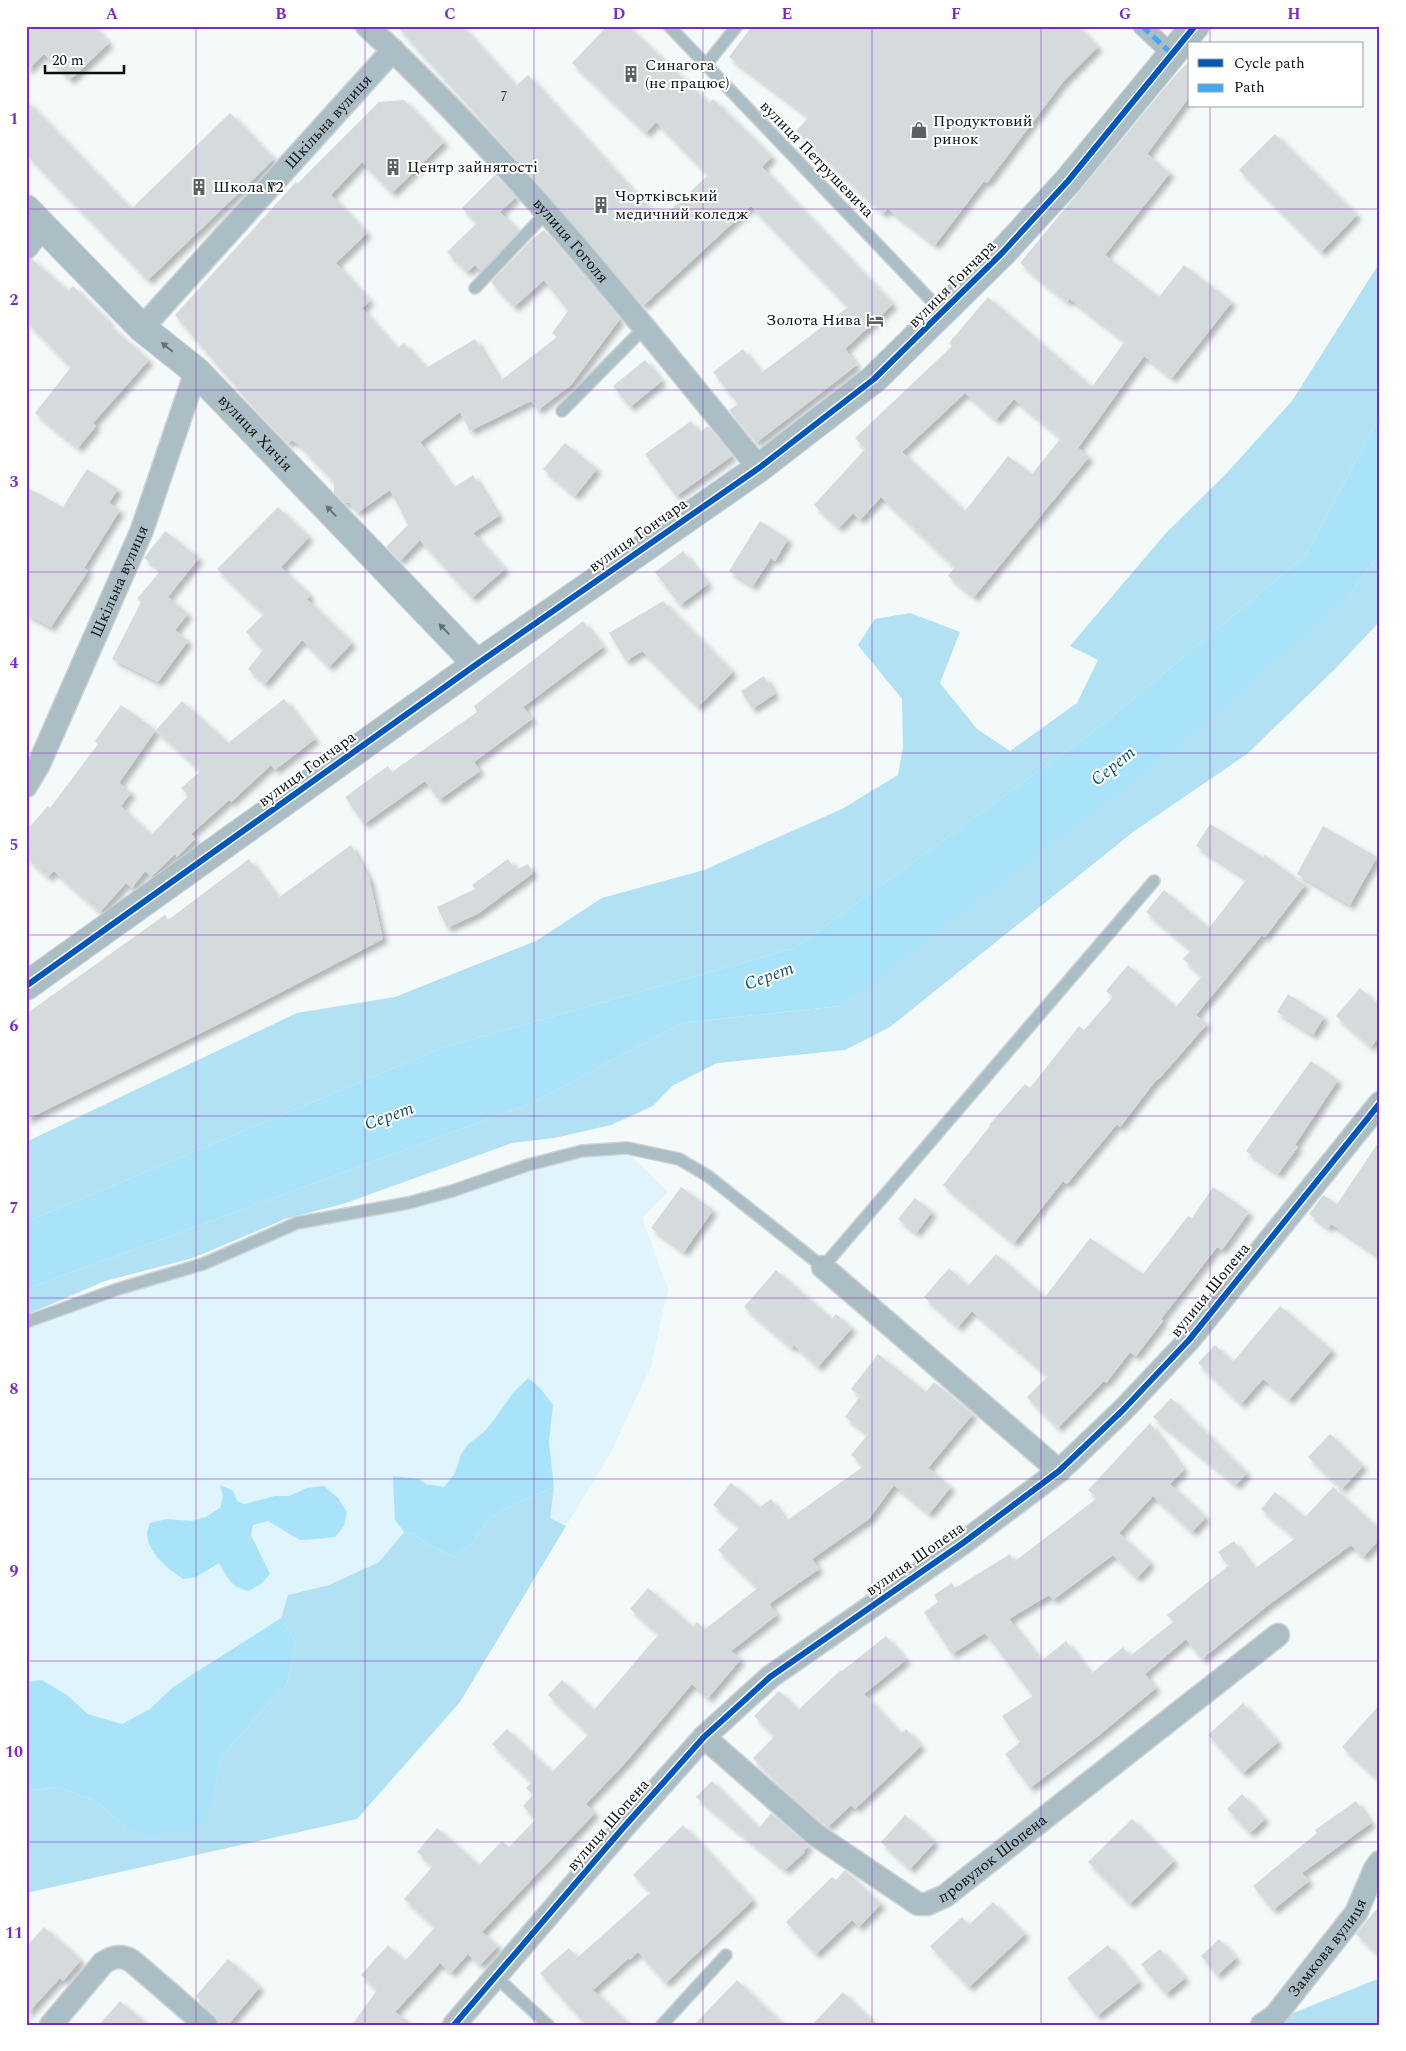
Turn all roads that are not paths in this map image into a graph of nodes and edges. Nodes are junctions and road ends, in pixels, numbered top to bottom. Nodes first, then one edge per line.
1 (367, 26) edge
2 (669, 26) edge
3 (737, 26) edge
4 (1142, 26) edge
5 (1195, 26) edge
6 (393, 50) junction
7 (1172, 54) junction
8 (705, 66) junction
9 (546, 213) junction
10 (35, 218) edge
11 (26, 248) edge
12 (475, 288) dead end
13 (943, 313) junction
14 (645, 327) junction
15 (142, 328) junction
16 (196, 371) junction
17 (562, 411) dead end
18 (759, 468) junction
19 (477, 664) junction
20 (26, 786) edge
21 (1154, 881) dead end
22 (26, 986) edge
23 (1380, 1103) edge
24 (823, 1268) junction
25 (26, 1322) edge
26 (1059, 1471) junction
27 (1278, 1635) dead end
28 (704, 1738) junction
29 (1380, 1862) edge
30 (726, 1955) dead end
31 (495, 1976) junction
32 (52, 2025) edge
33 (206, 2025) edge
34 (454, 2025) edge
35 (548, 2025) edge
36 (662, 2025) edge
37 (1262, 2025) edge

1 - 6 street, вулиця Гоголя
2 - 8 lane, вулиця Петрушевича
3 - 8 lane
4 - 7 street
5 - 7 street, вулиця Гончара
6 - 9 street, вулиця Гоголя
6 - 15 street, Шкільна вулиця
7 - 13 street, вулиця Гончара
8 - 13 lane, вулиця Петрушевича
9 - 12 lane
9 - 14 street, вулиця Гоголя
10 - 11 street
10 - 15 street, вулиця Хичія
13 - 18 street, вулиця Гончара
14 - 17 lane
14 - 18 street, вулиця Гоголя
16 -> 15 street, вулиця Хичія
19 -> 16 street, вулиця Хичія
16 - 20 street, Шкільна вулиця
18 - 19 street, вулиця Гончара
19 - 22 street, вулиця Гончара
21 - 24 lane
23 - 26 street, вулиця Шопена
24 - 25 lane
24 - 26 street
26 - 28 street, вулиця Шопена
27 - 28 street, провулок Шопена
28 - 31 street, вулиця Шопена
29 - 37 street, Замкова вулиця
30 - 36 lane
31 - 34 street, вулиця Шопена
31 - 35 lane
32 - 33 street

